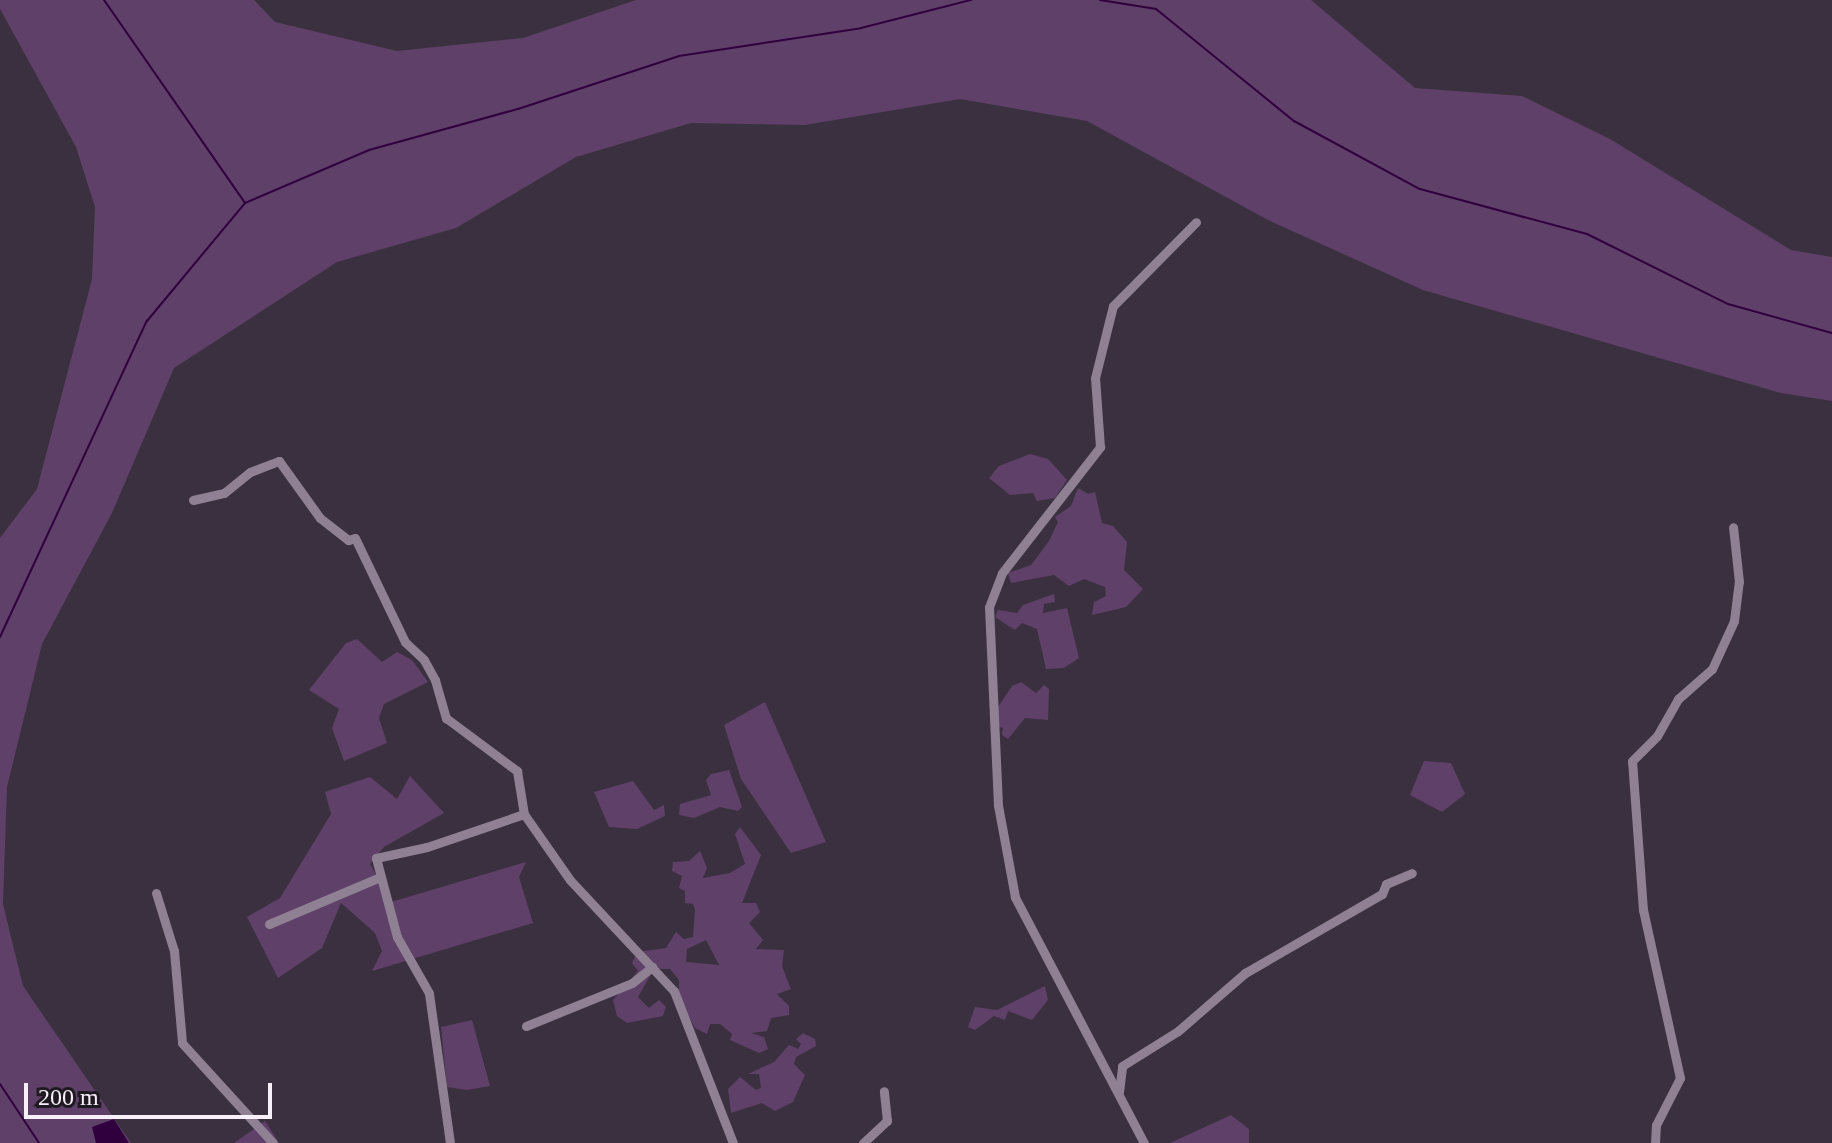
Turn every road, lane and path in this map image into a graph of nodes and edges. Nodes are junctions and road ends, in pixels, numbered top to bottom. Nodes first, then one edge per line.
1 (1196, 222) dead end
2 (193, 500) dead end
3 (1733, 527) dead end
4 (524, 814) junction
5 (1412, 873) dead end
6 (380, 877) junction
7 (156, 893) dead end
8 (269, 924) dead end
9 (652, 967) junction
10 (526, 1026) dead end
11 (884, 1091) dead end
12 (1119, 1092) junction
13 (273, 1143) edge
14 (450, 1143) edge
15 (733, 1143) edge
16 (863, 1143) edge
17 (1144, 1143) edge
18 (1655, 1143) edge

1 - 12 street
2 - 4 street
3 - 18 street
4 - 6 street
4 - 9 street
5 - 12 street
6 - 8 street
6 - 14 street
7 - 13 street
9 - 10 street
9 - 15 street
11 - 16 street
12 - 17 street

